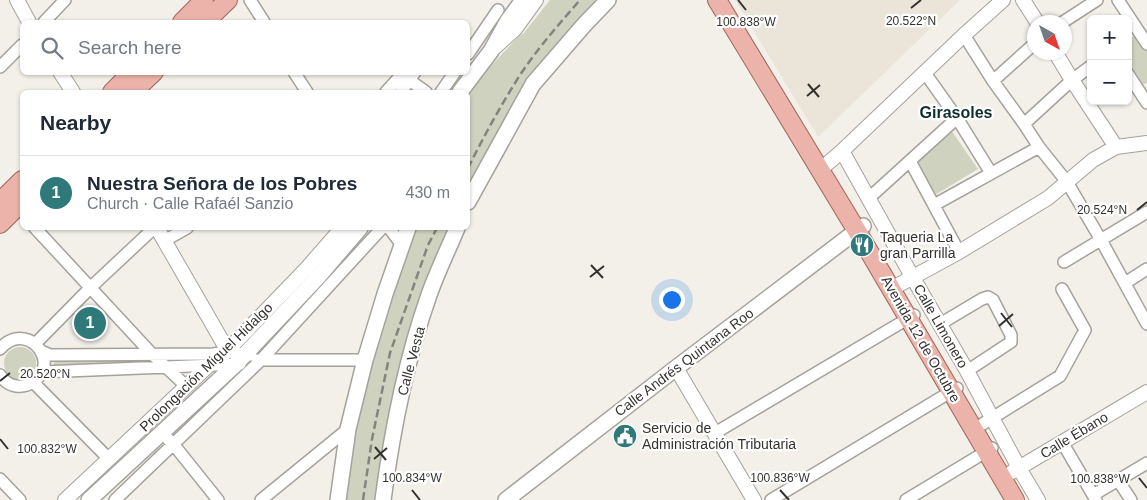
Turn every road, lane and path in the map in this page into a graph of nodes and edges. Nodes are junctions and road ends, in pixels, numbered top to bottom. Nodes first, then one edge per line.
1 (17, 0) edge
2 (65, 0) edge
3 (204, 0) edge
4 (228, 0) edge
5 (250, 0) edge
6 (524, 0) edge
7 (536, 0) edge
8 (608, 0) edge
9 (716, 0) edge
10 (729, 0) edge
11 (1003, 0) edge
12 (1023, 0) edge
13 (1097, 0) edge
14 (1118, 0) edge
15 (498, 10) dead end
16 (1033, 15) edge
17 (1072, 16) edge
18 (27, 20) edge
19 (46, 20) edge
20 (184, 20) edge
21 (206, 20) edge
22 (263, 20) edge
23 (1138, 32) junction
24 (964, 36) junction
25 (1132, 36) edge
26 (1147, 44) edge
27 (20, 47) edge
28 (1027, 50) edge
29 (470, 51) edge
30 (491, 51) junction
31 (1060, 60) edge
32 (0, 67) edge
33 (1087, 69) edge
34 (925, 73) junction
35 (62, 75) edge
36 (129, 75) edge
37 (151, 75) edge
38 (296, 75) edge
39 (408, 75) edge
40 (453, 75) edge
41 (1132, 77) edge
42 (1072, 80) junction
43 (993, 81) junction
44 (1143, 87) edge
45 (72, 90) edge
46 (114, 90) edge
47 (135, 90) edge
48 (306, 90) edge
49 (389, 90) edge
50 (402, 90) edge
51 (424, 90) edge
52 (444, 90) edge
53 (462, 90) edge
54 (1147, 103) edge
55 (957, 118) junction
56 (1024, 124) junction
57 (1147, 143) edge
58 (1039, 147) junction
59 (1116, 147) junction
60 (842, 151) junction
61 (910, 162) junction
62 (824, 167) junction
63 (991, 173) junction
64 (1067, 182) junction
65 (20, 184) edge
66 (470, 198) edge
67 (869, 198) junction
68 (11, 202) edge
69 (934, 206) junction
70 (1147, 212) edge
71 (0, 224) edge
72 (860, 228) junction
73 (37, 230) edge
74 (153, 230) edge
75 (156, 230) edge
76 (183, 230) edge
77 (340, 230) edge
78 (358, 230) edge
79 (380, 230) edge
80 (391, 230) edge
81 (407, 230) edge
82 (456, 230) edge
83 (1102, 240) junction
84 (164, 241) junction
85 (402, 245) junction
86 (959, 252) junction
87 (1064, 262) dead end
88 (1147, 269) edge
89 (1125, 283) junction
90 (901, 284) junction
91 (90, 288) junction
92 (1062, 289) dead end
93 (912, 316) junction
94 (940, 324) junction
95 (1147, 324) edge
96 (1, 345) edge
97 (38, 348) junction
98 (226, 352) junction
99 (151, 354) junction
100 (240, 359) junction
101 (261, 360) junction
102 (365, 360) junction
103 (209, 365) junction
104 (165, 366) junction
105 (676, 368) junction
106 (967, 371) junction
107 (42, 372) junction
108 (1, 380) edge
109 (33, 382) junction
110 (186, 386) junction
111 (955, 389) junction
112 (1147, 392) edge
113 (987, 422) junction
114 (348, 429) junction
115 (162, 433) junction
116 (715, 433) junction
117 (1062, 442) junction
118 (174, 445) junction
119 (990, 449) junction
120 (109, 460) junction
121 (1147, 463) edge
122 (1010, 473) junction
123 (0, 479) edge
124 (1118, 480) junction
125 (1094, 497) edge
126 (20, 500) edge
127 (65, 500) edge
128 (89, 500) edge
129 (115, 500) edge
130 (218, 500) edge
131 (261, 500) edge
132 (338, 500) edge
133 (383, 500) edge
134 (506, 500) edge
135 (754, 500) edge
136 (771, 500) edge
137 (906, 500) edge
138 (1016, 500) edge
139 (1025, 500) edge
140 (1038, 500) edge
141 (1131, 500) edge

1 - 18 street
2 - 19 street
3 - 20 main road
4 - 21 main road
5 - 22 street
6 - 30 main road
7 - 30 street
8 - 66 main road
9 - 62 main road, Avenida 12 de Octubre
10 - 62 main road, Avenida 12 de Octubre
11 - 24 street
12 - 16 street
13 - 17 street
14 - 23 street
15 - 29 street
23 - 25 street
23 - 26 street
24 - 34 street
24 - 43 street
27 - 32 street
28 - 43 street
30 - 53 main road
31 - 42 street
33 - 42 street
34 - 55 street
34 - 60 street
35 - 45 street
36 - 46 main road
37 - 47 main road
38 - 48 street
39 - 49 street
39 - 50 street
39 - 51 street
40 - 52 street
41 - 44 street
42 - 56 street
42 - 59 street
43 - 56 street
44 - 54 street
55 - 61 street
55 - 63 street
56 - 58 street
57 - 59 street
58 - 63 street
58 - 64 street
59 - 64 street
60 - 62 street
60 - 67 street, Calle Limonero
61 - 67 street
61 - 69 street
62 - 72 main road, Avenida 12 de Octubre
63 - 69 street
64 - 83 street
64 - 86 street
65 - 68 main road
67 - 90 street, Calle Limonero
68 - 71 main road
69 - 86 street
70 - 83 street
72 - 90 main road, Avenida 12 de Octubre
72 - 105 main road, Calle Andrés Quintana Roo
73 - 91 street
74 - 91 street
75 - 84 street
76 - 84 street
77 - 98 street, Prolongación Miguel Hidalgo
78 - 100 main road, Prolongación Miguel Hidalgo
79 - 101 street
80 - 85 street
81 - 85 main road
82 - 133 main road, Calle Vesta
83 - 87 street
83 - 89 street
84 - 98 street
85 - 102 main road
86 - 90 street
88 - 89 street
89 - 95 street
90 - 93 main road, Avenida 12 de Octubre
90 - 94 street, Calle Limonero
91 - 97 street
91 - 99 street
92 - 113 street
93 - 111 main road, Avenida 12 de Octubre
93 - 116 street
94 - 106 street, Calle Limonero
94 - 106 street
96 - 97 street
97 - 99 street
97 - 107 street
98 - 99 street
98 - 100 street
98 - 103 street, Prolongación Miguel Hidalgo
99 - 104 street
100 - 101 street
100 - 103 street
100 - 115 main road, Prolongación Miguel Hidalgo
101 - 102 street
101 - 118 street
102 - 114 main road
103 - 104 street
103 - 110 street, Prolongación Miguel Hidalgo
104 - 107 street
104 - 110 street
105 - 116 street
105 - 134 main road, Calle Andrés Quintana Roo
106 - 113 street, Calle Limonero
107 - 109 street
108 - 109 street
109 - 120 street
110 - 120 street, Prolongación Miguel Hidalgo
111 - 113 main road, Avenida 12 de Octubre
111 - 119 main road, Avenida 12 de Octubre
111 - 136 street
112 - 117 street, Calle Ébano
113 - 119 main road, Avenida 12 de Octubre
113 - 122 street, Calle Limonero
114 - 131 street
114 - 132 main road
115 - 118 street
115 - 128 main road, Prolongación Miguel Hidalgo
116 - 135 street
117 - 122 street, Calle Ébano
117 - 125 street
118 - 129 street
118 - 130 street
119 - 122 main road, Avenida 12 de Octubre
119 - 137 street
120 - 127 street, Prolongación Miguel Hidalgo
121 - 124 street
122 - 138 main road, Avenida 12 de Octubre
122 - 139 main road, Avenida 12 de Octubre
122 - 140 street, Calle Limonero
123 - 126 street
124 - 125 street
124 - 141 street

